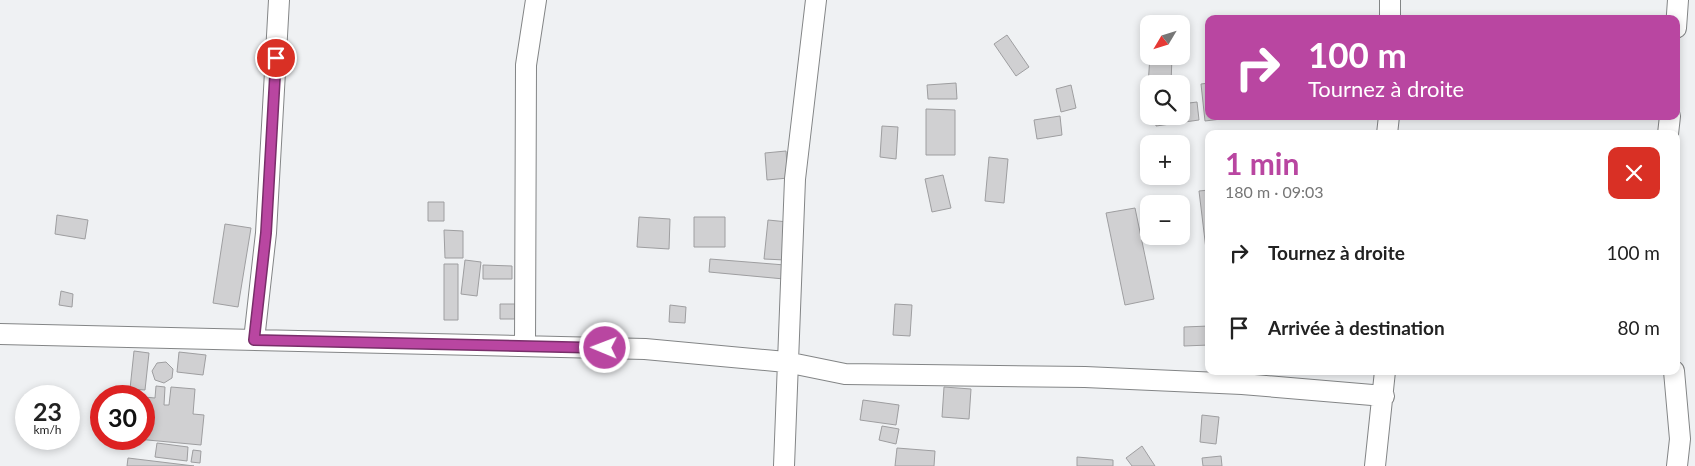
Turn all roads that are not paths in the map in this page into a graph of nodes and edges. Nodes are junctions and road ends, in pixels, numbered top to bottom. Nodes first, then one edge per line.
1 (279, 0) edge
2 (536, 0) edge
3 (816, 0) edge
4 (1390, 0) edge
5 (1678, 0) edge
6 (1390, 15) edge
7 (1677, 15) edge
8 (0, 334) edge
9 (254, 340) junction
10 (525, 346) junction
11 (786, 362) junction
12 (1385, 375) edge
13 (1674, 375) edge
14 (1384, 396) junction
15 (784, 466) edge
16 (1375, 466) edge
17 (1677, 466) edge

1 - 9 street
2 - 10 street
3 - 11 street
4 - 6 street
5 - 7 street
8 - 9 street
9 - 10 street
10 - 11 street
11 - 14 street
11 - 15 street
12 - 14 street
13 - 17 street
14 - 16 street

